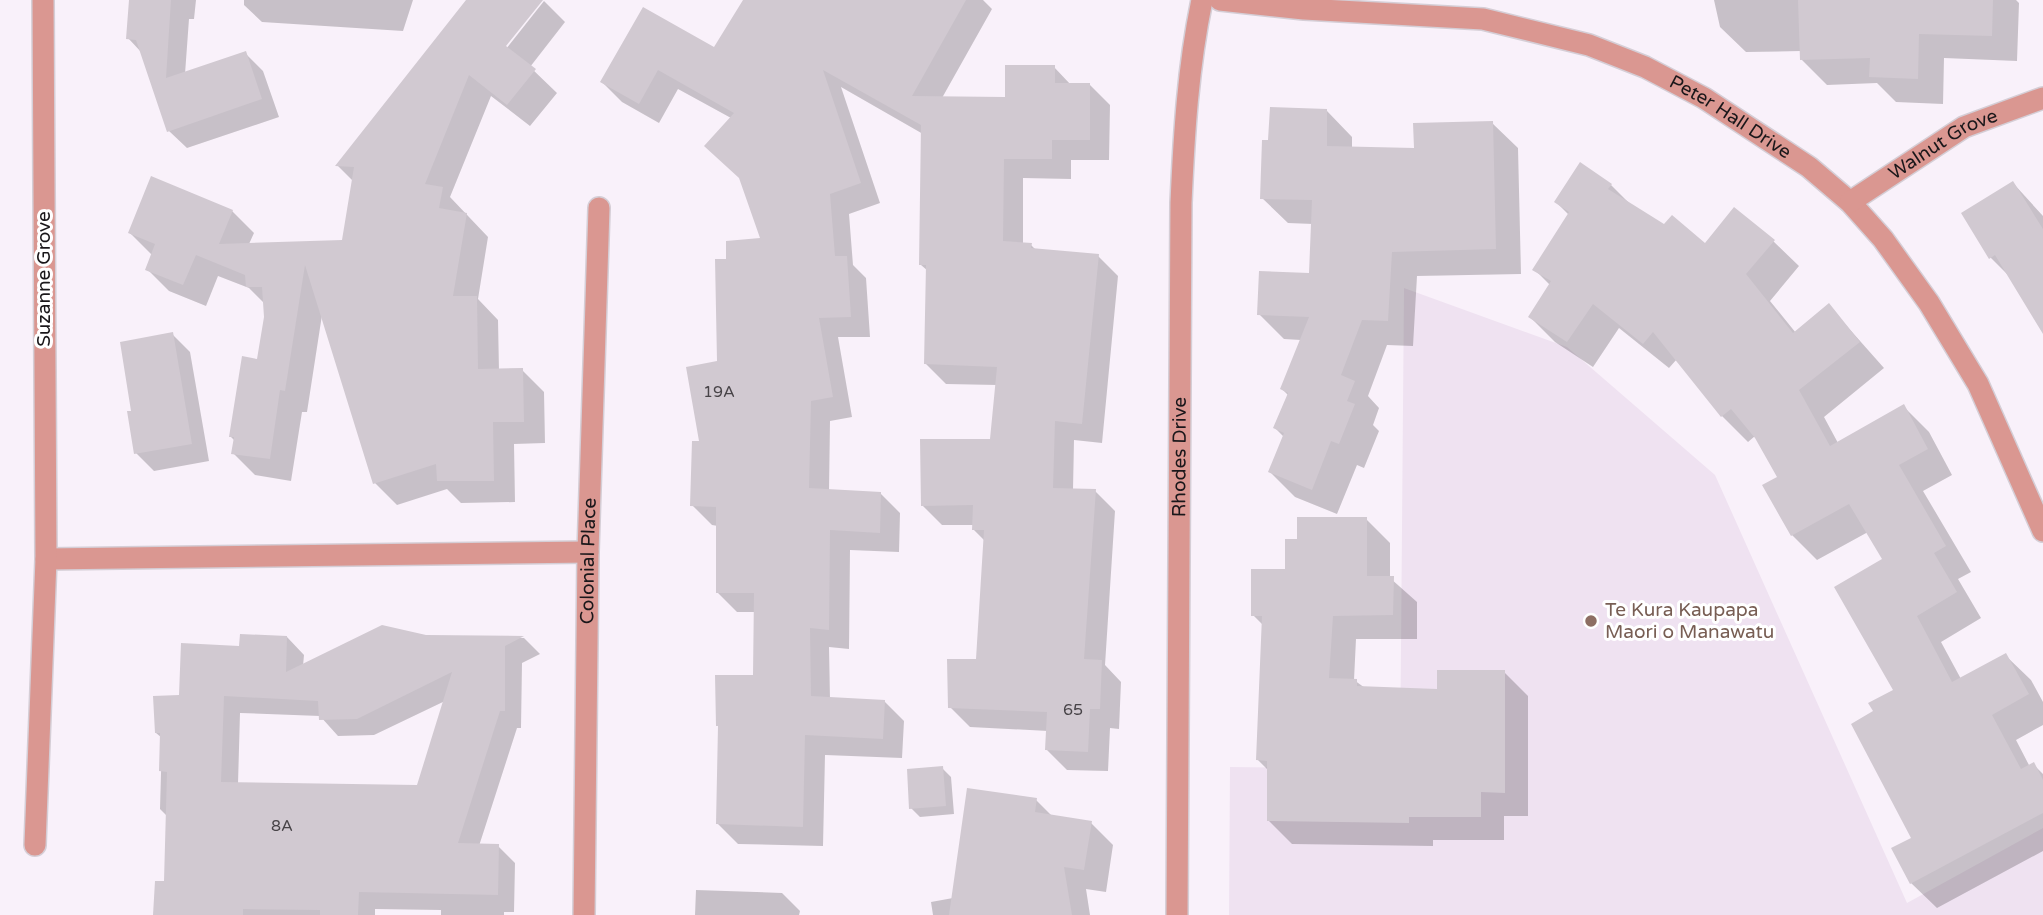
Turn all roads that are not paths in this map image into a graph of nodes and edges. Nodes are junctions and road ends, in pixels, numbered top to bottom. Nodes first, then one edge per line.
1 (43, 0) edge
2 (1202, 0) edge
3 (1220, 0) edge
4 (2043, 97) edge
5 (1850, 202) junction
6 (599, 208) dead end
7 (2043, 531) edge
8 (588, 552) junction
9 (46, 559) junction
10 (35, 845) dead end
11 (584, 915) edge
12 (1177, 915) edge

1 - 9 street, Suzanne Grove
2 - 12 street, Rhodes Drive
3 - 5 street, Peter Hall Drive
4 - 5 street, Walnut Grove
5 - 7 street, Peter Hall Drive
6 - 8 street, Colonial Place
8 - 9 street
8 - 11 street, Colonial Place
9 - 10 street, Suzanne Grove

